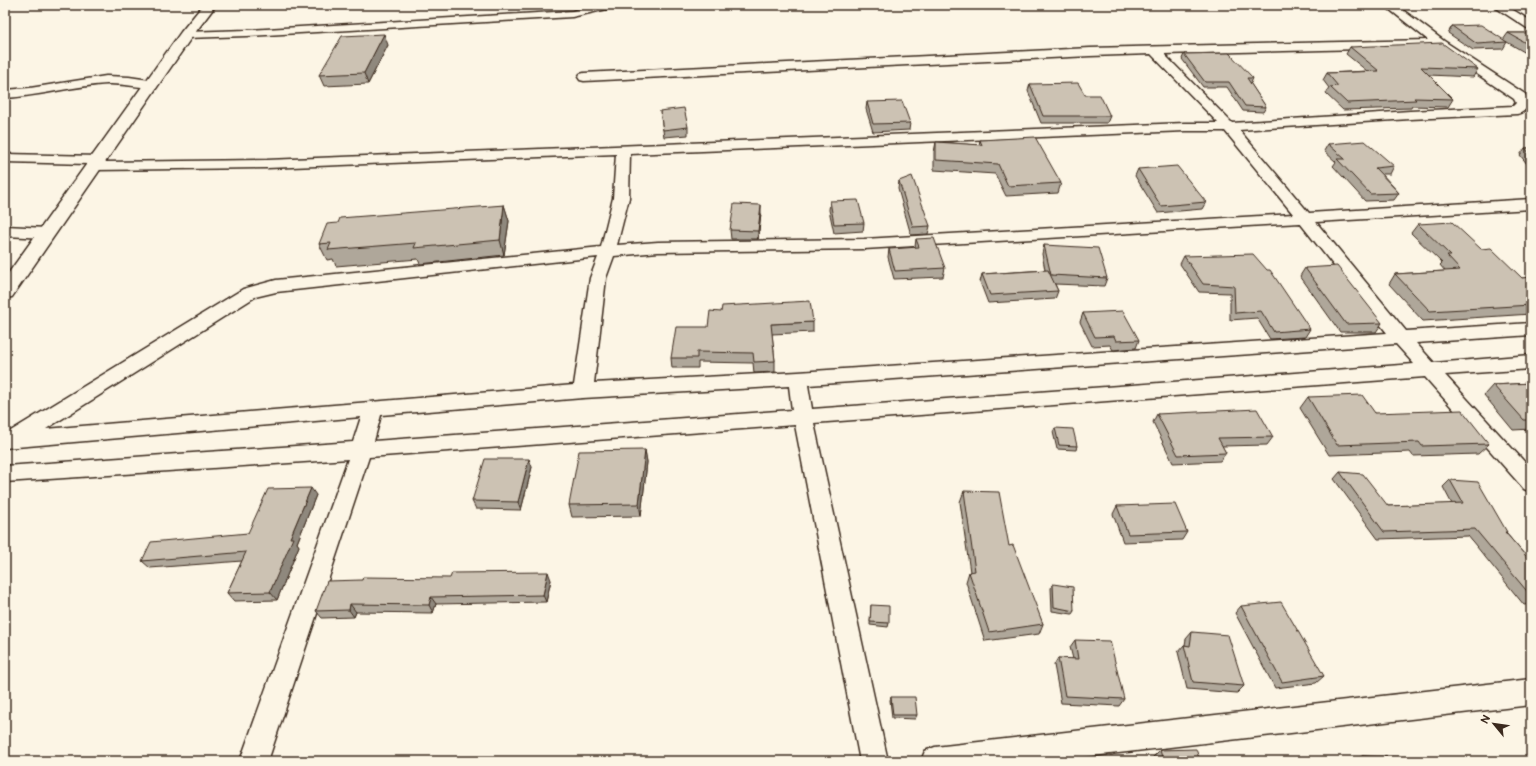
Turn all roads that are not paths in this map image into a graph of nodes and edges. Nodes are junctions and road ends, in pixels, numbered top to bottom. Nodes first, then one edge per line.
1 (210, 5) edge
2 (612, 5) edge
3 (1389, 5) edge
4 (1497, 5) edge
5 (1531, 26) edge
6 (186, 35) junction
7 (1440, 43) junction
8 (1155, 52) junction
9 (584, 78) dead end
10 (152, 84) junction
11 (5, 94) edge
12 (1229, 127) junction
13 (623, 149) junction
14 (5, 158) edge
15 (97, 163) junction
16 (1531, 204) edge
17 (1305, 218) junction
18 (5, 230) edge
19 (47, 233) junction
20 (608, 251) junction
21 (5, 292) edge
22 (1531, 329) edge
23 (1401, 338) junction
24 (1531, 362) edge
25 (1429, 371) junction
26 (798, 379) junction
27 (583, 391) junction
28 (373, 409) junction
29 (803, 418) junction
30 (7, 441) edge
31 (361, 450) junction
32 (5, 474) edge
33 (1531, 483) edge
34 (1531, 692) edge
35 (254, 761) edge
36 (874, 761) edge
37 (935, 761) edge

1 - 6 street
2 - 6 street
3 - 7 street
4 - 5 street
6 - 10 street
7 - 8 street
7 - 12 street
8 - 9 street
8 - 12 street
10 - 11 street
10 - 15 street
12 - 13 street
12 - 17 street
13 - 15 street
13 - 20 street
14 - 15 street
15 - 19 street
16 - 17 street
17 - 20 street
17 - 23 street
18 - 19 street
19 - 21 street
20 - 27 street
20 - 30 street
22 - 23 street
23 - 25 street
23 - 26 street
24 - 25 street
25 - 29 street
25 - 33 street
26 - 27 street
26 - 29 street
27 - 28 street
28 - 30 street
28 - 31 street
29 - 31 street
29 - 36 street
31 - 32 street
31 - 35 street
34 - 37 street

